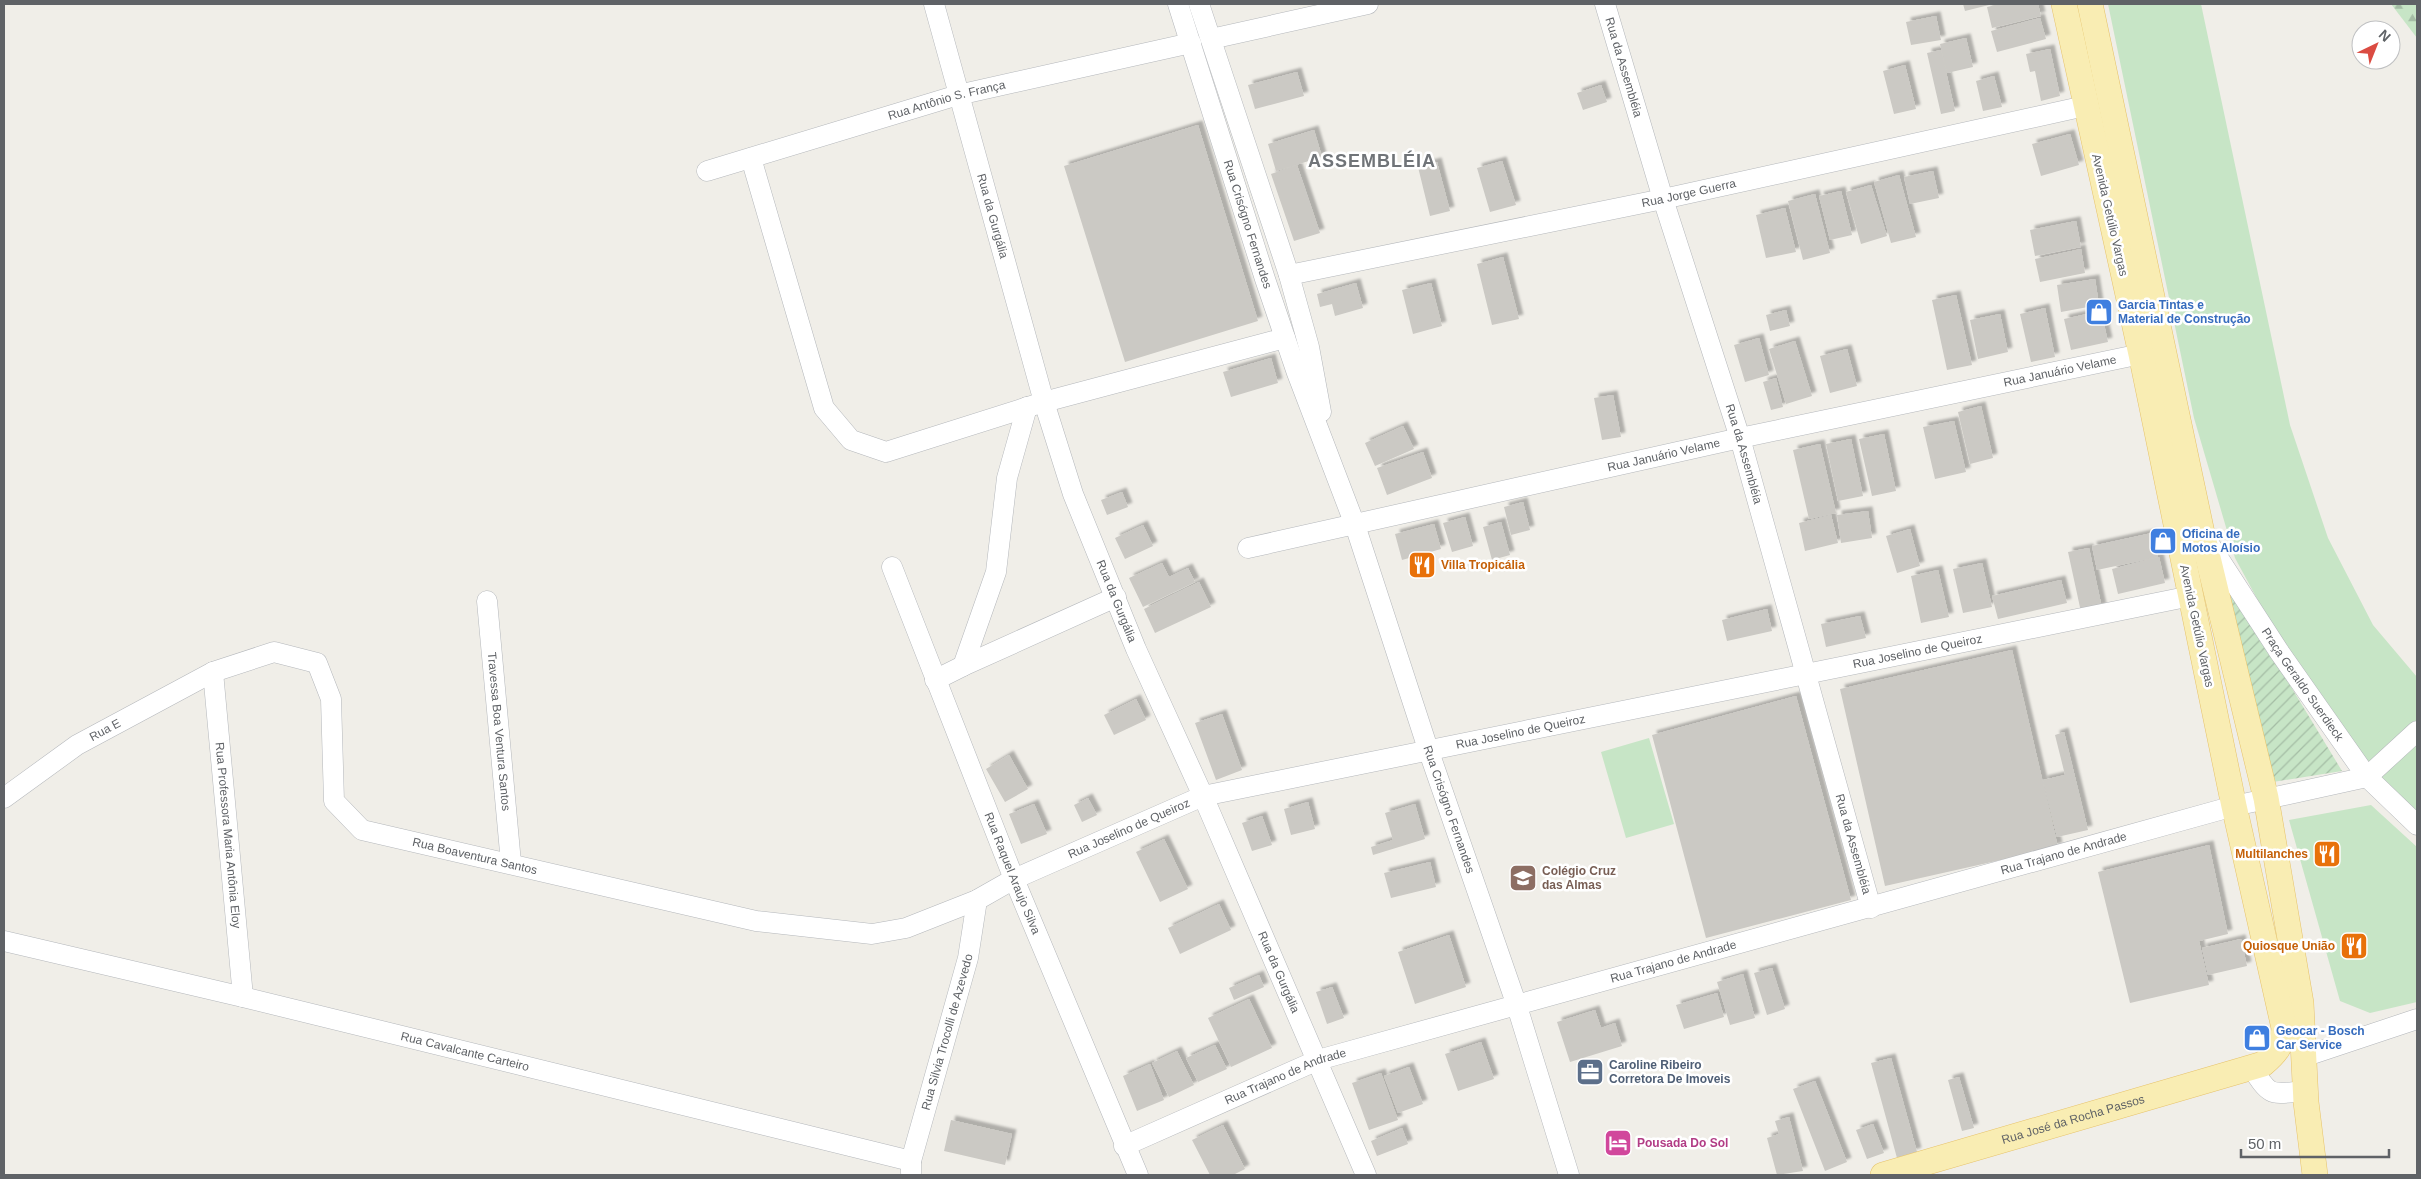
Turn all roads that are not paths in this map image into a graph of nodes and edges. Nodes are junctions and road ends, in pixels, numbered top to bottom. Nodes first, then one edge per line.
1 (934, 4) edge
2 (1178, 4) edge
3 (1199, 4) edge
4 (1368, 4) edge
5 (1605, 4) edge
6 (2064, 4) edge
7 (2090, 4) edge
8 (1211, 39) junction
9 (1191, 43) junction
10 (958, 95) junction
11 (2085, 106) junction
12 (751, 158) junction
13 (707, 171) dead end
14 (1663, 199) junction
15 (1289, 275) junction
16 (1285, 338) junction
17 (2140, 354) junction
18 (1036, 404) junction
19 (1740, 438) junction
20 (1325, 444) junction
21 (1355, 525) junction
22 (2202, 533) junction
23 (1248, 548) dead end
24 (892, 568) dead end
25 (2191, 596) junction
26 (1116, 597) junction
27 (487, 602) dead end
28 (963, 666) junction
29 (213, 672) junction
30 (1806, 673) junction
31 (935, 680) junction
32 (2417, 731) edge
33 (1428, 749) junction
34 (2367, 777) junction
35 (1203, 796) junction
36 (4, 798) edge
37 (2266, 798) junction
38 (2234, 806) junction
39 (2417, 825) edge
40 (511, 863) junction
41 (1014, 880) junction
42 (977, 900) junction
43 (1871, 908) junction
44 (872, 934) joint
45 (4, 941) edge
46 (243, 997) junction
47 (1516, 1004) junction
48 (2417, 1019) edge
49 (2303, 1057) junction
50 (1318, 1060) junction
51 (2257, 1066) junction
52 (2305, 1091) junction
53 (1124, 1146) junction
54 (911, 1168) edge
55 (1138, 1175) edge
56 (1366, 1175) edge
57 (1569, 1175) edge
58 (1883, 1175) edge
59 (2315, 1175) edge

1 - 10 street, Rua da Gurgália
2 - 9 street, Rua Crisógno Fernandes
3 - 8 street, Rua Crisógno Fernandes
4 - 8 street
5 - 14 street, Rua da Assembléia
6 - 11 main road, Avenida Getúlio Vargas
7 - 22 main road, Avenida Getúlio Vargas
8 - 15 street, Rua Crisógno Fernandes
9 - 10 street, Rua Antônio S. França
9 - 16 street, Rua Crisógno Fernandes
10 - 12 street, Rua Antônio S. França
10 - 18 street, Rua da Gurgália
11 - 14 street, Rua Jorge Guerra
11 - 17 main road, Avenida Getúlio Vargas
12 - 13 street, Rua Antônio S. França
12 - 18 street
14 - 15 street, Rua Jorge Guerra
14 - 19 street, Rua da Assembléia
15 - 20 street, Rua Crisógno Fernandes
16 - 18 street
16 - 20 street, Rua Crisógno Fernandes
17 - 19 street, Rua Januário Velame
17 - 25 main road, Avenida Getúlio Vargas
18 - 26 street, Rua da Gurgália
18 - 28 street
19 - 21 street, Rua Januário Velame
19 - 30 street, Rua da Assembléia
20 - 21 street, Rua Crisógno Fernandes
21 - 23 street, Rua Januário Velame
21 - 33 street, Rua Crisógno Fernandes
22 - 34 street, Praça Geraldo Suerdieck
22 - 37 main road, Avenida Getúlio Vargas
24 - 31 street, Rua Raquel Araujo Silva
25 - 30 street, Rua Joselino de Queiroz
25 - 38 main road, Avenida Getúlio Vargas
26 - 28 street
26 - 35 street, Rua da Gurgália
27 - 40 street, Travessa Boa Ventura Santos
28 - 31 street
29 - 36 street, Rua E
29 - 40 street, Rua Boaventura Santos
29 - 46 street, Rua Professora Maria Antônia Eloy
30 - 33 street, Rua Joselino de Queiroz
30 - 43 street, Rua da Assembléia
31 - 41 street, Rua Raquel Araujo Silva
32 - 34 street
33 - 35 street, Rua Joselino de Queiroz
33 - 47 street, Rua Crisógno Fernandes
34 - 37 street, Rua Trajano de Andrade
34 - 39 street, Praça Geraldo Suerdieck
35 - 41 street, Rua Joselino de Queiroz
35 - 50 street, Rua da Gurgália
37 - 38 street, Rua Trajano de Andrade
37 - 49 main road, Avenida Getúlio Vargas
38 - 43 street, Rua Trajano de Andrade
38 - 51 main road, Avenida Getúlio Vargas
40 - 44 street, Rua Boaventura Santos
41 - 42 street, Rua Joselino de Queiroz
41 - 53 street, Rua Raquel Araujo Silva
42 - 44 street, Rua Joselino de Queiroz
42 - 54 street, Rua Silvia Trocolli de Azevedo
43 - 47 street, Rua Trajano de Andrade
45 - 46 street, Rua Cavalcante Carteiro
46 - 54 street, Rua Cavalcante Carteiro
47 - 50 street, Rua Trajano de Andrade
47 - 57 street, Rua Crisógno Fernandes
48 - 49 street
49 - 52 main road, Avenida Getúlio Vargas
50 - 53 street, Rua Trajano de Andrade
50 - 56 street, Rua da Gurgália
51 - 52 street
51 - 58 main road, Rua José da Rocha Passos
52 - 59 main road, Avenida Getúlio Vargas
53 - 55 street, Rua Raquel Araujo Silva

